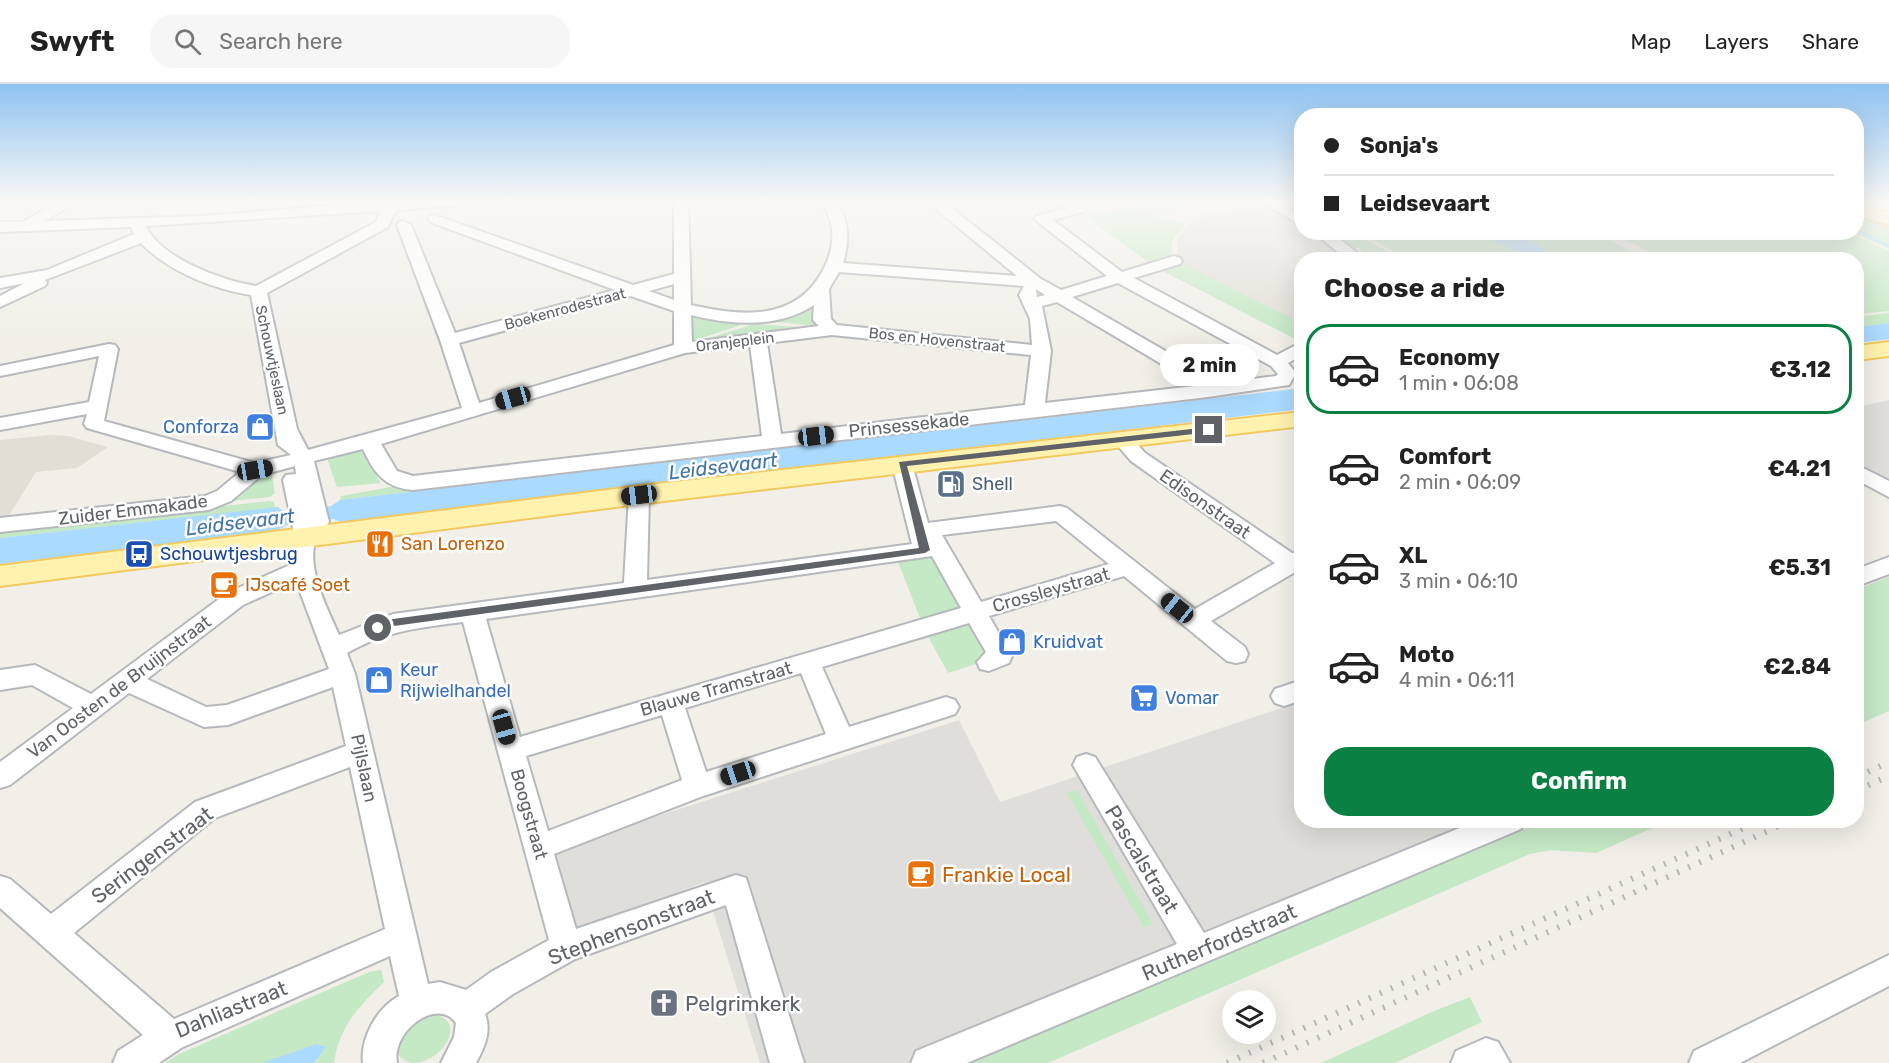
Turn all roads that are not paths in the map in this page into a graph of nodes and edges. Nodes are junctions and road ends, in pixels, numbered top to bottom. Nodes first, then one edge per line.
1 (107, 247) edge
2 (161, 247) edge
3 (341, 247) edge
4 (412, 247) edge
5 (526, 247) edge
6 (681, 247) edge
7 (838, 247) edge
8 (991, 247) edge
9 (1078, 247) edge
10 (1174, 261) dead end
11 (835, 267) junction
12 (51, 274) junction
13 (681, 277) junction
14 (1119, 277) junction
15 (1035, 282) junction
16 (0, 283) edge
17 (635, 290) junction
18 (258, 291) junction
19 (822, 291) junction
20 (1059, 295) junction
21 (0, 302) edge
22 (1035, 303) junction
23 (681, 308) junction
24 (832, 330) junction
25 (758, 339) junction
26 (449, 340) junction
27 (683, 348) junction
28 (1889, 349) edge
29 (1042, 351) junction
30 (1294, 352) edge
31 (1864, 352) edge
32 (1277, 362) junction
33 (0, 371) edge
34 (1208, 391) junction
35 (98, 406) junction
36 (472, 410) junction
37 (1034, 411) junction
38 (1294, 420) edge
39 (0, 424) edge
40 (1123, 440) junction
41 (370, 441) junction
42 (772, 441) junction
43 (296, 461) junction
44 (902, 464) junction
45 (255, 470) junction
46 (1864, 474) edge
47 (1884, 484) edge
48 (639, 495) junction
49 (308, 520) junction
50 (0, 525) edge
51 (924, 530) junction
52 (1294, 559) edge
53 (1294, 561) edge
54 (1889, 565) edge
55 (1127, 567) junction
56 (304, 568) junction
57 (1864, 575) edge
58 (0, 576) edge
59 (635, 591) junction
60 (471, 612) junction
61 (976, 612) junction
62 (1193, 621) junction
63 (921, 628) joint
64 (333, 650) junction
65 (1236, 654) dead end
66 (808, 662) junction
67 (989, 662) dead end
68 (344, 675) junction
69 (0, 680) edge
70 (128, 681) junction
71 (670, 702) junction
72 (93, 707) junction
73 (946, 707) dead end
74 (841, 740) junction
75 (511, 750) junction
76 (361, 752) junction
77 (1086, 765) dead end
78 (0, 777) edge
79 (697, 786) junction
80 (1491, 828) edge
81 (538, 848) junction
82 (5, 900) edge
83 (51, 933) junction
84 (400, 937) junction
85 (566, 947) junction
86 (1198, 952) junction
87 (1889, 970) edge
88 (416, 1002) junction
89 (467, 1008) junction
90 (170, 1038) junction
91 (130, 1063) edge
92 (380, 1063) edge
93 (458, 1063) edge
94 (787, 1063) edge
95 (928, 1063) edge
96 (1706, 1063) edge

1 - 12 street
2 - 18 street, Schouwtjeslaan
3 - 18 street
4 - 26 street
5 - 17 street
6 - 13 street, Oranjeplein
7 - 11 street
8 - 15 street
9 - 14 street
10 - 14 street
11 - 15 street
11 - 19 street
12 - 16 street
12 - 21 street
13 - 17 street, Boekenrodestraat
13 - 23 street, Oranjeplein
14 - 20 street
14 - 32 street
15 - 20 street
15 - 22 street
17 - 23 street
17 - 26 street, Boekenrodestraat
18 - 43 street, Schouwtjeslaan
19 - 23 street
19 - 24 street
20 - 22 street
20 - 34 street
22 - 29 street
23 - 27 street, Oranjeplein
24 - 25 street, Oranjeplein
24 - 29 street, Bos en Hovenstraat
25 - 27 street, Oranjeplein
25 - 42 street
26 - 36 street
27 - 36 street
28 - 31 main road
29 - 37 street
30 - 32 street
32 - 34 street, Prinsessekade
33 - 35 street
34 - 37 street, Prinsessekade
35 - 39 street
35 - 45 street
36 - 41 street
37 - 42 street, Prinsessekade
38 - 40 main road
40 - 44 main road
40 - 52 street, Edisonstraat
41 - 42 street, Prinsessekade
41 - 43 street
43 - 45 street
43 - 49 street, Schouwtjeslaan
44 - 48 main road
44 - 51 street
45 - 50 street, Zuider Emmakade
46 - 47 street
48 - 49 main road
48 - 59 street
49 - 56 street, Pijlslaan
49 - 58 main road
51 - 55 street
51 - 59 street
51 - 61 street
53 - 62 street
54 - 57 street
55 - 61 street, Crossleystraat
55 - 62 street
56 - 64 street, Pijlslaan
56 - 70 street, Van Oosten de Bruijnstraat
59 - 60 street
60 - 64 street
60 - 75 street, Boogstraat
61 - 63 street, Crossleystraat
61 - 67 street
62 - 65 street
63 - 66 street, Blauwe Tramstraat
64 - 68 street, Pijlslaan
66 - 71 street, Blauwe Tramstraat
66 - 74 street
68 - 70 street
68 - 76 street, Pijlslaan
69 - 72 street
70 - 72 street, Van Oosten de Bruijnstraat
71 - 75 street, Blauwe Tramstraat
71 - 79 street
72 - 78 street, Van Oosten de Bruijnstraat
73 - 74 street
74 - 79 street
75 - 81 street, Boogstraat
76 - 83 street, Seringenstraat
76 - 84 street, Pijlslaan
77 - 86 street, Pascalstraat
79 - 81 street
80 - 86 street, Rutherfordstraat
81 - 85 street, Boogstraat
82 - 83 street, Dahliastraat
83 - 90 street, Dahliastraat
84 - 88 street, Pijlslaan
84 - 90 street, Dahliastraat
85 - 89 street, Stephensonstraat
85 - 94 street, Stephensonstraat
86 - 95 street, Rutherfordstraat
87 - 96 street
88 - 89 street
88 - 92 street
89 - 93 street
90 - 91 street

